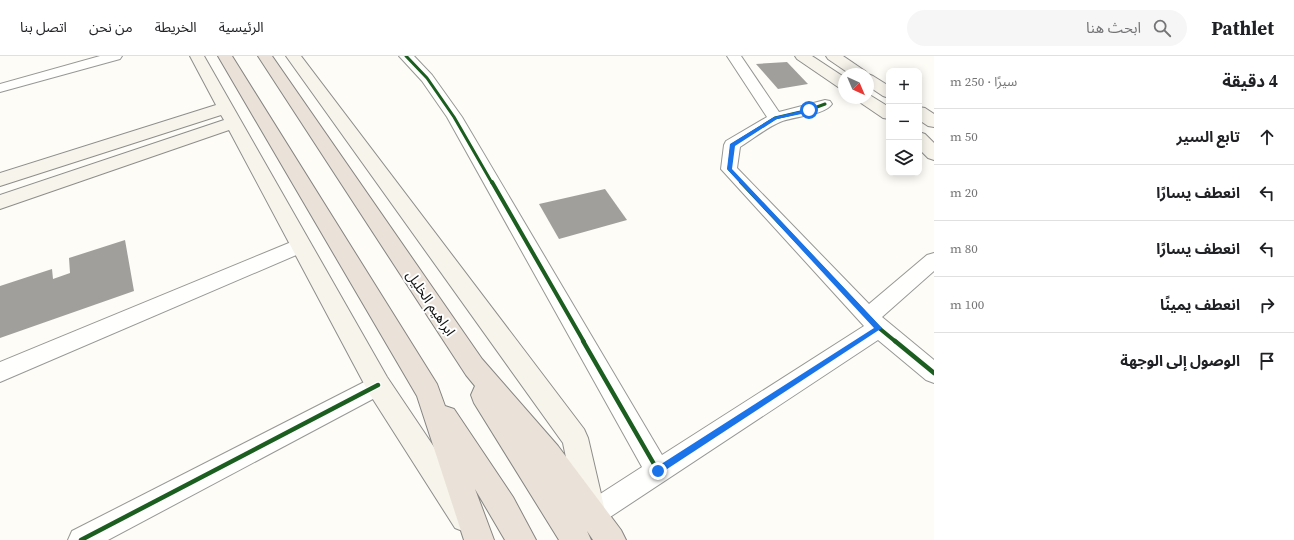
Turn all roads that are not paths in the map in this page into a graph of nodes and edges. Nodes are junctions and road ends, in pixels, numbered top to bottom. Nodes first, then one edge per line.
1 (116, 56) edge
2 (197, 56) edge
3 (225, 56) edge
4 (265, 56) edge
5 (293, 56) edge
6 (406, 56) edge
7 (734, 56) edge
8 (802, 56) edge
9 (833, 56) edge
10 (851, 68) edge
11 (838, 80) edge
12 (874, 83) edge
13 (0, 88) edge
14 (886, 91) edge
15 (825, 104) dead end
16 (873, 104) edge
17 (886, 112) edge
18 (922, 114) edge
19 (229, 115) junction
20 (775, 118) junction
21 (934, 122) edge
22 (921, 140) edge
23 (934, 154) edge
24 (0, 180) edge
25 (0, 202) edge
26 (301, 245) junction
27 (934, 260) edge
28 (873, 323) junction
29 (474, 367) junction
30 (0, 372) edge
31 (934, 373) edge
32 (378, 384) junction
33 (428, 392) junction
34 (658, 471) junction
35 (592, 514) junction
36 (477, 538) edge
37 (81, 540) edge
38 (521, 540) edge
39 (576, 540) edge
40 (610, 540) edge

1 - 13 street
2 - 19 main road
3 - 33 highway
4 - 29 highway, ابراهيم الخليل
5 - 35 main road
6 - 34 street
7 - 20 street
8 - 11 main road
9 - 10 main road
12 - 14 main road
15 - 20 street
16 - 17 main road
18 - 21 main road
19 - 24 main road
19 - 25 main road
19 - 26 main road
20 - 28 street
22 - 23 main road
26 - 30 street
26 - 32 main road
27 - 28 street
28 - 31 street
28 - 34 street
29 - 35 highway, ابراهيم الخليل
29 - 39 highway
32 - 36 main road
32 - 37 street
33 - 36 highway
33 - 38 highway
34 - 35 street
35 - 40 highway, ابراهيم الخليل

